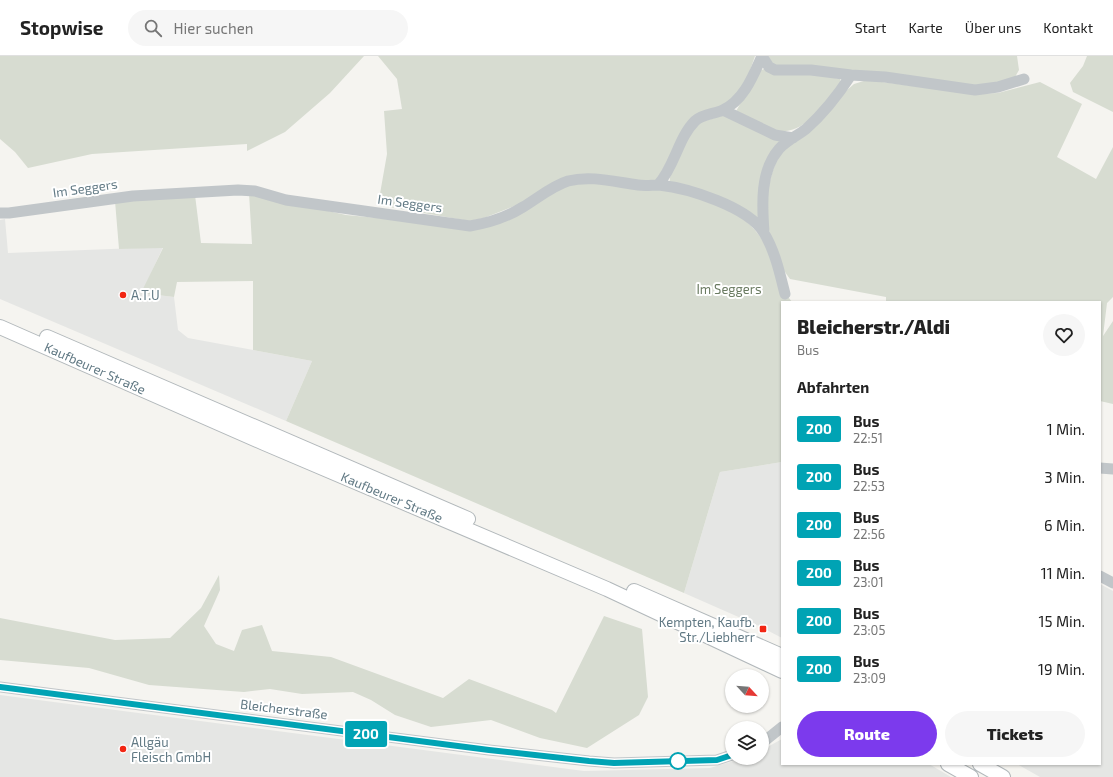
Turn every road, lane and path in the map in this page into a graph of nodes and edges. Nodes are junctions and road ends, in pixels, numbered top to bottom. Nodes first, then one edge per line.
1 (762, 56) edge
2 (850, 75) junction
3 (1024, 79) dead end
4 (723, 110) junction
5 (793, 138) junction
6 (658, 185) junction
7 (0, 213) edge
8 (764, 232) junction
9 (785, 294) dead end
10 (0, 317) edge
11 (0, 327) edge
12 (1101, 468) edge
13 (1113, 469) edge
14 (1101, 577) edge
15 (1113, 583) edge
16 (781, 656) edge
17 (781, 671) edge
18 (0, 687) edge
19 (781, 728) edge
20 (769, 737) edge
21 (725, 757) edge
22 (950, 765) edge
23 (982, 765) edge
24 (971, 777) edge
25 (1003, 777) edge

1 - 2 street
1 - 4 street
2 - 3 street
2 - 5 street
4 - 5 street
4 - 6 street
5 - 8 street
6 - 7 street, Im Seggers
6 - 8 street, Im Seggers
8 - 9 street
10 - 16 main road, Kaufbeurer Straße
11 - 17 main road, Kaufbeurer Straße
12 - 13 street
14 - 15 street
18 - 21 street, Bleicherstraße
19 - 20 street
22 - 24 main road
23 - 25 main road

